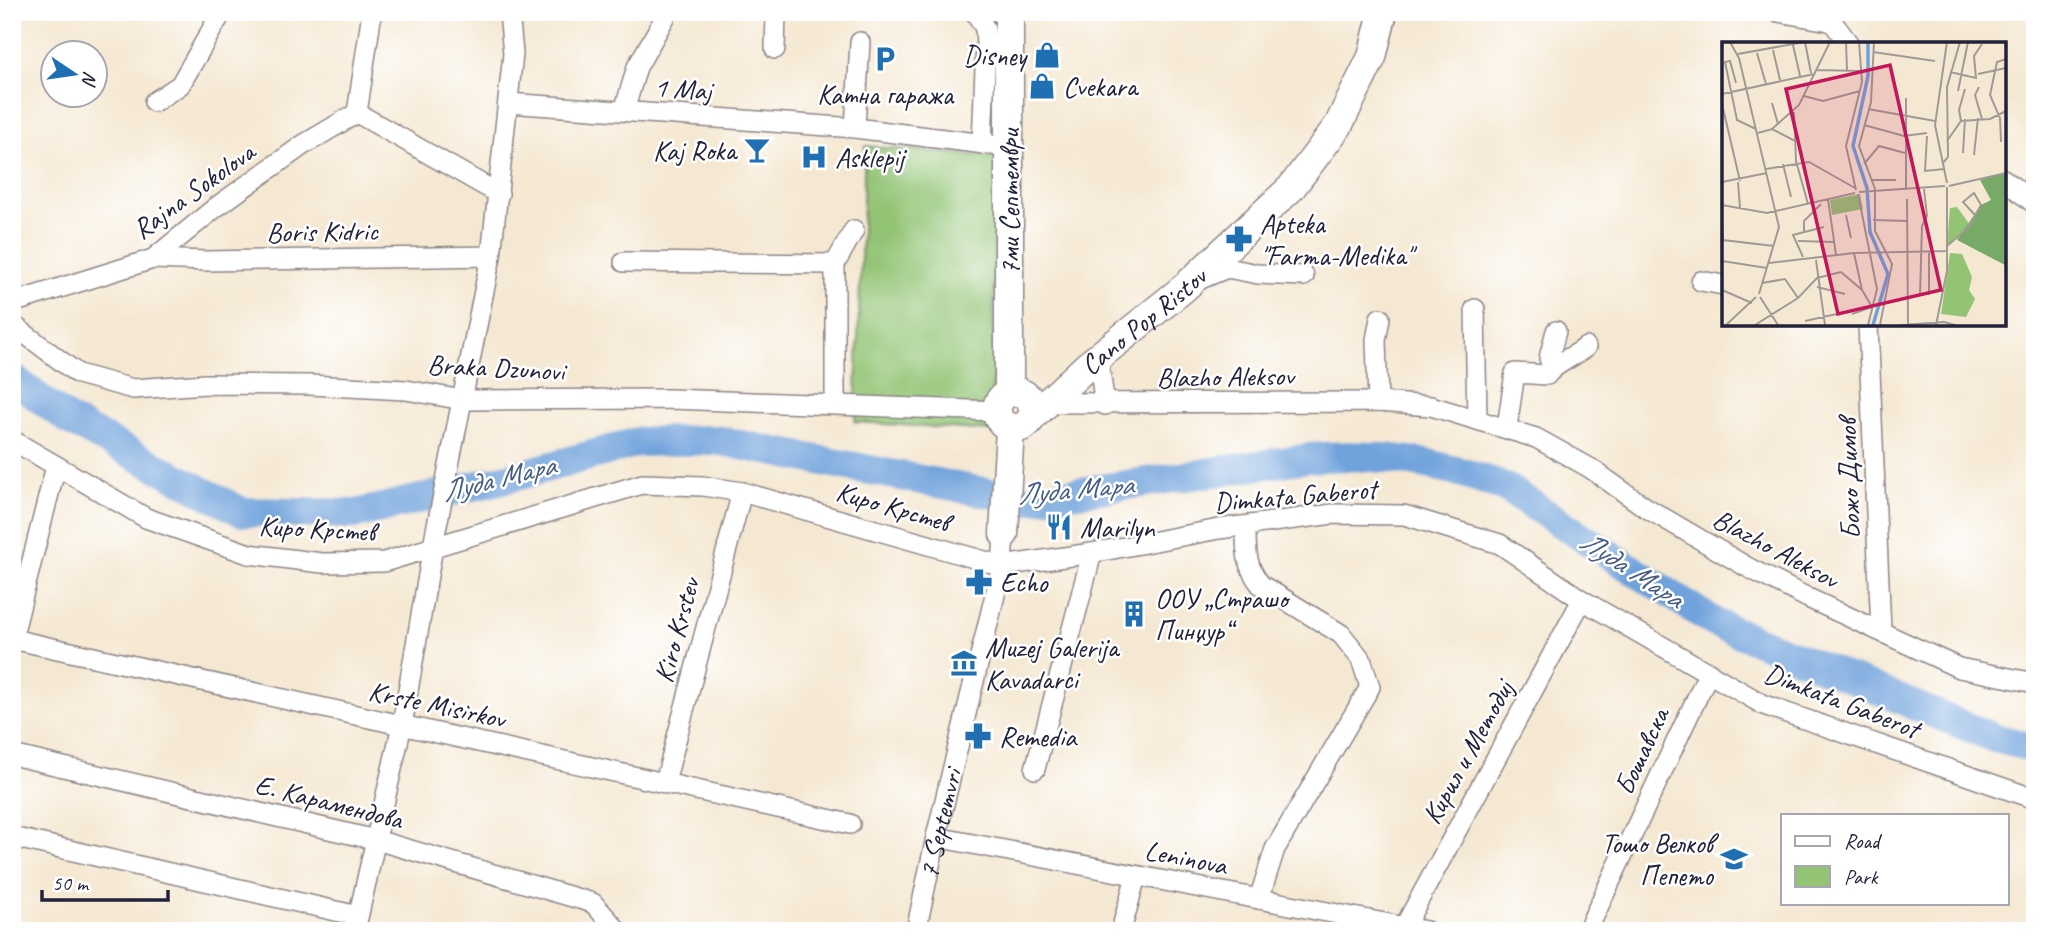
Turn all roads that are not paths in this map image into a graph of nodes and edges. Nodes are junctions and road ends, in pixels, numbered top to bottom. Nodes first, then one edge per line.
1 (222, 12) edge
2 (372, 12) edge
3 (509, 12) edge
4 (668, 12) edge
5 (776, 12) edge
6 (975, 12) edge
7 (1009, 12) edge
8 (1383, 12) edge
9 (1778, 12) edge
10 (1827, 17) edge
11 (1847, 42) edge
12 (859, 43) dead end
13 (775, 49) dead end
14 (154, 102) dead end
15 (508, 103) junction
16 (624, 111) junction
17 (357, 113) junction
18 (855, 128) junction
19 (995, 146) junction
20 (2005, 181) edge
21 (499, 194) junction
22 (2035, 204) edge
23 (854, 230) dead end
24 (491, 257) junction
25 (153, 259) junction
26 (624, 262) dead end
27 (835, 264) junction
28 (1304, 276) dead end
29 (1701, 281) dead end
30 (1722, 285) edge
31 (1184, 288) junction
32 (12, 303) edge
33 (1475, 309) dead end
34 (1380, 318) dead end
35 (12, 324) edge
36 (1868, 326) edge
37 (1556, 331) dead end
38 (1586, 347) dead end
39 (1098, 357) junction
40 (1552, 367) junction
41 (1378, 402) junction
42 (835, 403) junction
43 (1105, 405) junction
44 (461, 408) junction
45 (1021, 409) junction
46 (1478, 418) junction
47 (1507, 427) junction
48 (12, 440) edge
49 (56, 466) junction
50 (742, 492) junction
51 (1246, 526) junction
52 (1004, 534) joint
53 (434, 542) junction
54 (1092, 553) junction
55 (1002, 566) junction
56 (1582, 600) junction
57 (1881, 631) junction
58 (12, 639) edge
59 (1709, 672) junction
60 (2035, 683) edge
61 (402, 725) junction
62 (12, 755) edge
63 (1035, 769) dead end
64 (665, 782) junction
65 (2035, 799) edge
66 (850, 824) dead end
67 (12, 836) edge
68 (936, 837) junction
69 (376, 840) junction
70 (1136, 876) junction
71 (1259, 899) junction
72 (356, 923) edge
73 (1402, 929) edge
74 (618, 931) edge
75 (916, 931) edge
76 (1121, 931) edge
77 (1426, 931) edge
78 (1587, 931) edge

1 - 14 street
2 - 17 street
3 - 15 street
4 - 16 street
5 - 13 street
6 - 19 street
7 - 19 street, 7ми Септември
8 - 31 street, Cano Pop Ristov
9 - 10 street
10 - 11 street
12 - 18 street
15 - 16 street, 1 Maj
15 - 21 street
16 - 18 street, 1 Maj
17 - 21 street
17 - 25 street, Rajna Sokolova
18 - 19 street, 1 Maj
19 - 45 street, 7ми Септември
20 - 22 street
21 - 24 street
23 - 27 street
24 - 25 street, Boris Kidric
24 - 44 street
25 - 32 street, Rajna Sokolova
26 - 27 street
27 - 42 street
28 - 31 street
29 - 30 street
31 - 39 street, Cano Pop Ristov
33 - 46 street
34 - 41 street
35 - 44 street, Braka Dzunovi
36 - 57 street, Божо Димов
37 - 40 street
38 - 40 street
39 - 43 street
39 - 45 street, Cano Pop Ristov
40 - 47 street
41 - 43 street, Blazho Aleksov
41 - 46 street, Blazho Aleksov
42 - 44 street, Braka Dzunovi
42 - 45 street, Braka Dzunovi
43 - 45 street, Blazho Aleksov
44 - 53 street
45 - 52 street, 7 Septemvri
46 - 47 street, Blazho Aleksov
47 - 57 street, Blazho Aleksov
48 - 49 street, Киро Крстев
49 - 53 street, Киро Крстев
49 - 58 street
50 - 53 street, Киро Крстев
50 - 55 street, Киро Крстев
50 - 64 street, Kiro Krstev
51 - 54 street, Dimkata Gaberot
51 - 56 street, Dimkata Gaberot
51 - 71 street
52 - 55 street, 7 Septemvri
53 - 61 street
54 - 55 street, Dimkata Gaberot
54 - 63 street
55 - 68 street, 7 Septemvri
56 - 59 street, Dimkata Gaberot
56 - 73 street, Кирил и Методиј
57 - 60 street, Blazho Aleksov
58 - 61 street, Krste Misirkov
59 - 65 street, Dimkata Gaberot
59 - 78 street, Бошавска
61 - 64 street, Krste Misirkov
61 - 69 street
62 - 69 street, Е. Карамендова
64 - 66 street, Krste Misirkov
67 - 72 street
68 - 70 street, Leninova
68 - 75 street, 7 Septemvri
69 - 72 street
69 - 74 street, Е. Карамендова
70 - 71 street, Leninova
70 - 76 street
71 - 73 street, Leninova
73 - 77 street, Leninova

